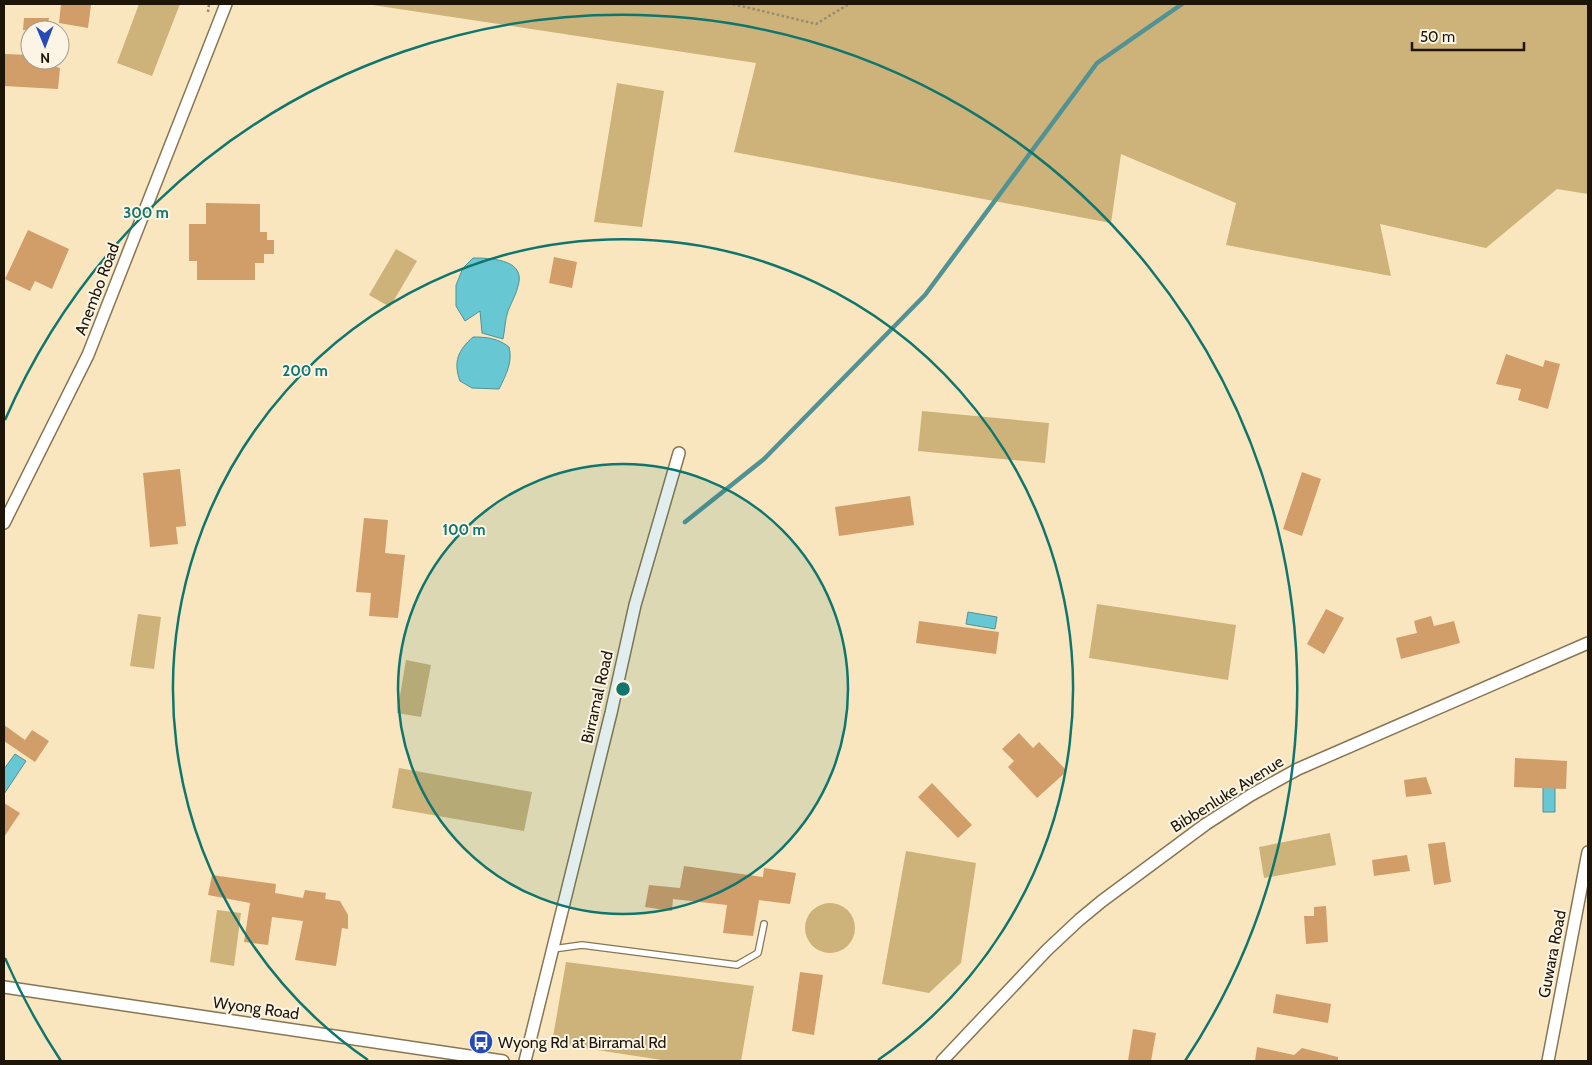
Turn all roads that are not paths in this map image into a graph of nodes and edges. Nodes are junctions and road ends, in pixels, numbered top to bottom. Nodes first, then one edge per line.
1 (226, 4) edge
2 (679, 453) dead end
3 (4, 523) edge
4 (1588, 643) edge
5 (1588, 852) edge
6 (764, 924) dead end
7 (552, 949) junction
8 (4, 987) edge
9 (503, 1061) edge
10 (524, 1061) edge
11 (942, 1061) edge
12 (1548, 1061) edge

1 - 3 street, Anembo Road
2 - 7 street, Birramal Road
4 - 11 street, Bibbenluke Avenue
5 - 12 street, Guwara Road
6 - 7 lane
7 - 10 street, Birramal Road
8 - 9 street, Wyong Road

